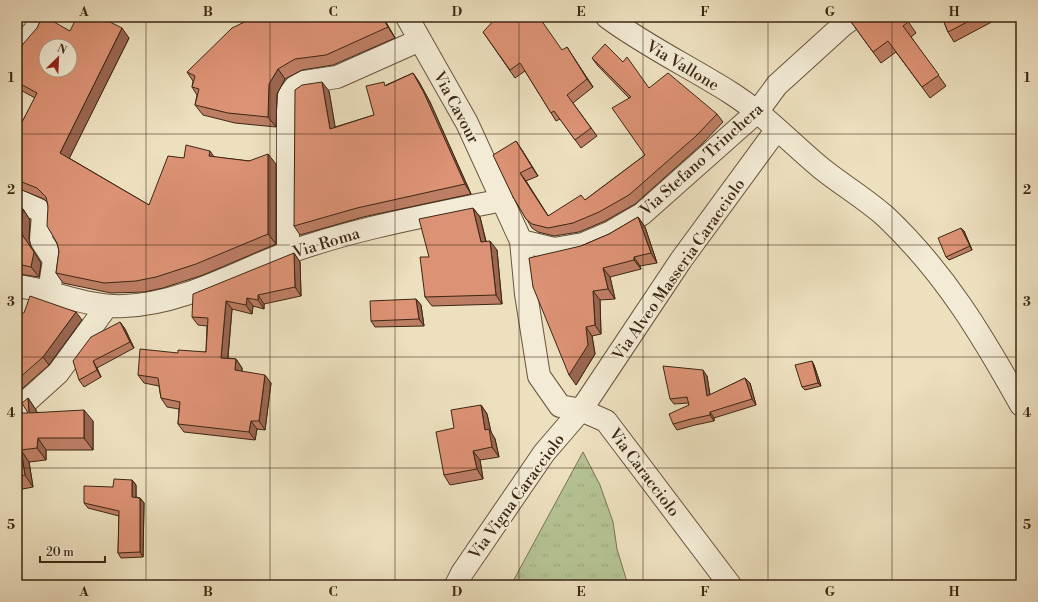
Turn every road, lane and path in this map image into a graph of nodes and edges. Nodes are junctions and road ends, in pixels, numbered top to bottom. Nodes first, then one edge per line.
1 (40, 17) edge
2 (408, 17) edge
3 (608, 17) edge
4 (854, 17) edge
5 (420, 40) junction
6 (17, 50) edge
7 (757, 112) junction
8 (777, 129) junction
9 (17, 200) edge
10 (502, 200) junction
11 (521, 241) junction
12 (288, 253) junction
13 (17, 286) edge
14 (49, 292) junction
15 (107, 306) junction
16 (1021, 405) edge
17 (17, 410) edge
18 (581, 410) junction
19 (456, 585) edge
20 (730, 585) edge

1 - 6 street
2 - 5 street, Via Cavour
3 - 7 street, Via Vallone
4 - 7 street, Via Stefano Trinchera
5 - 10 street, Via Cavour
5 - 12 street
7 - 8 street, Via Vallone
7 - 11 street, Via Stefano Trinchera
8 - 16 street, Via Vallone
8 - 18 street, Via Alveo Masseria Caracciolo
9 - 14 street
10 - 11 street, Via Cavour
10 - 12 street, Via Roma
11 - 18 street, Via Caracciolo
12 - 15 street, Via Roma
13 - 14 street, Via Roma
14 - 15 street, Via Roma
15 - 17 street
18 - 19 street, Via Vigna Caracciolo
18 - 20 street, Via Caracciolo

